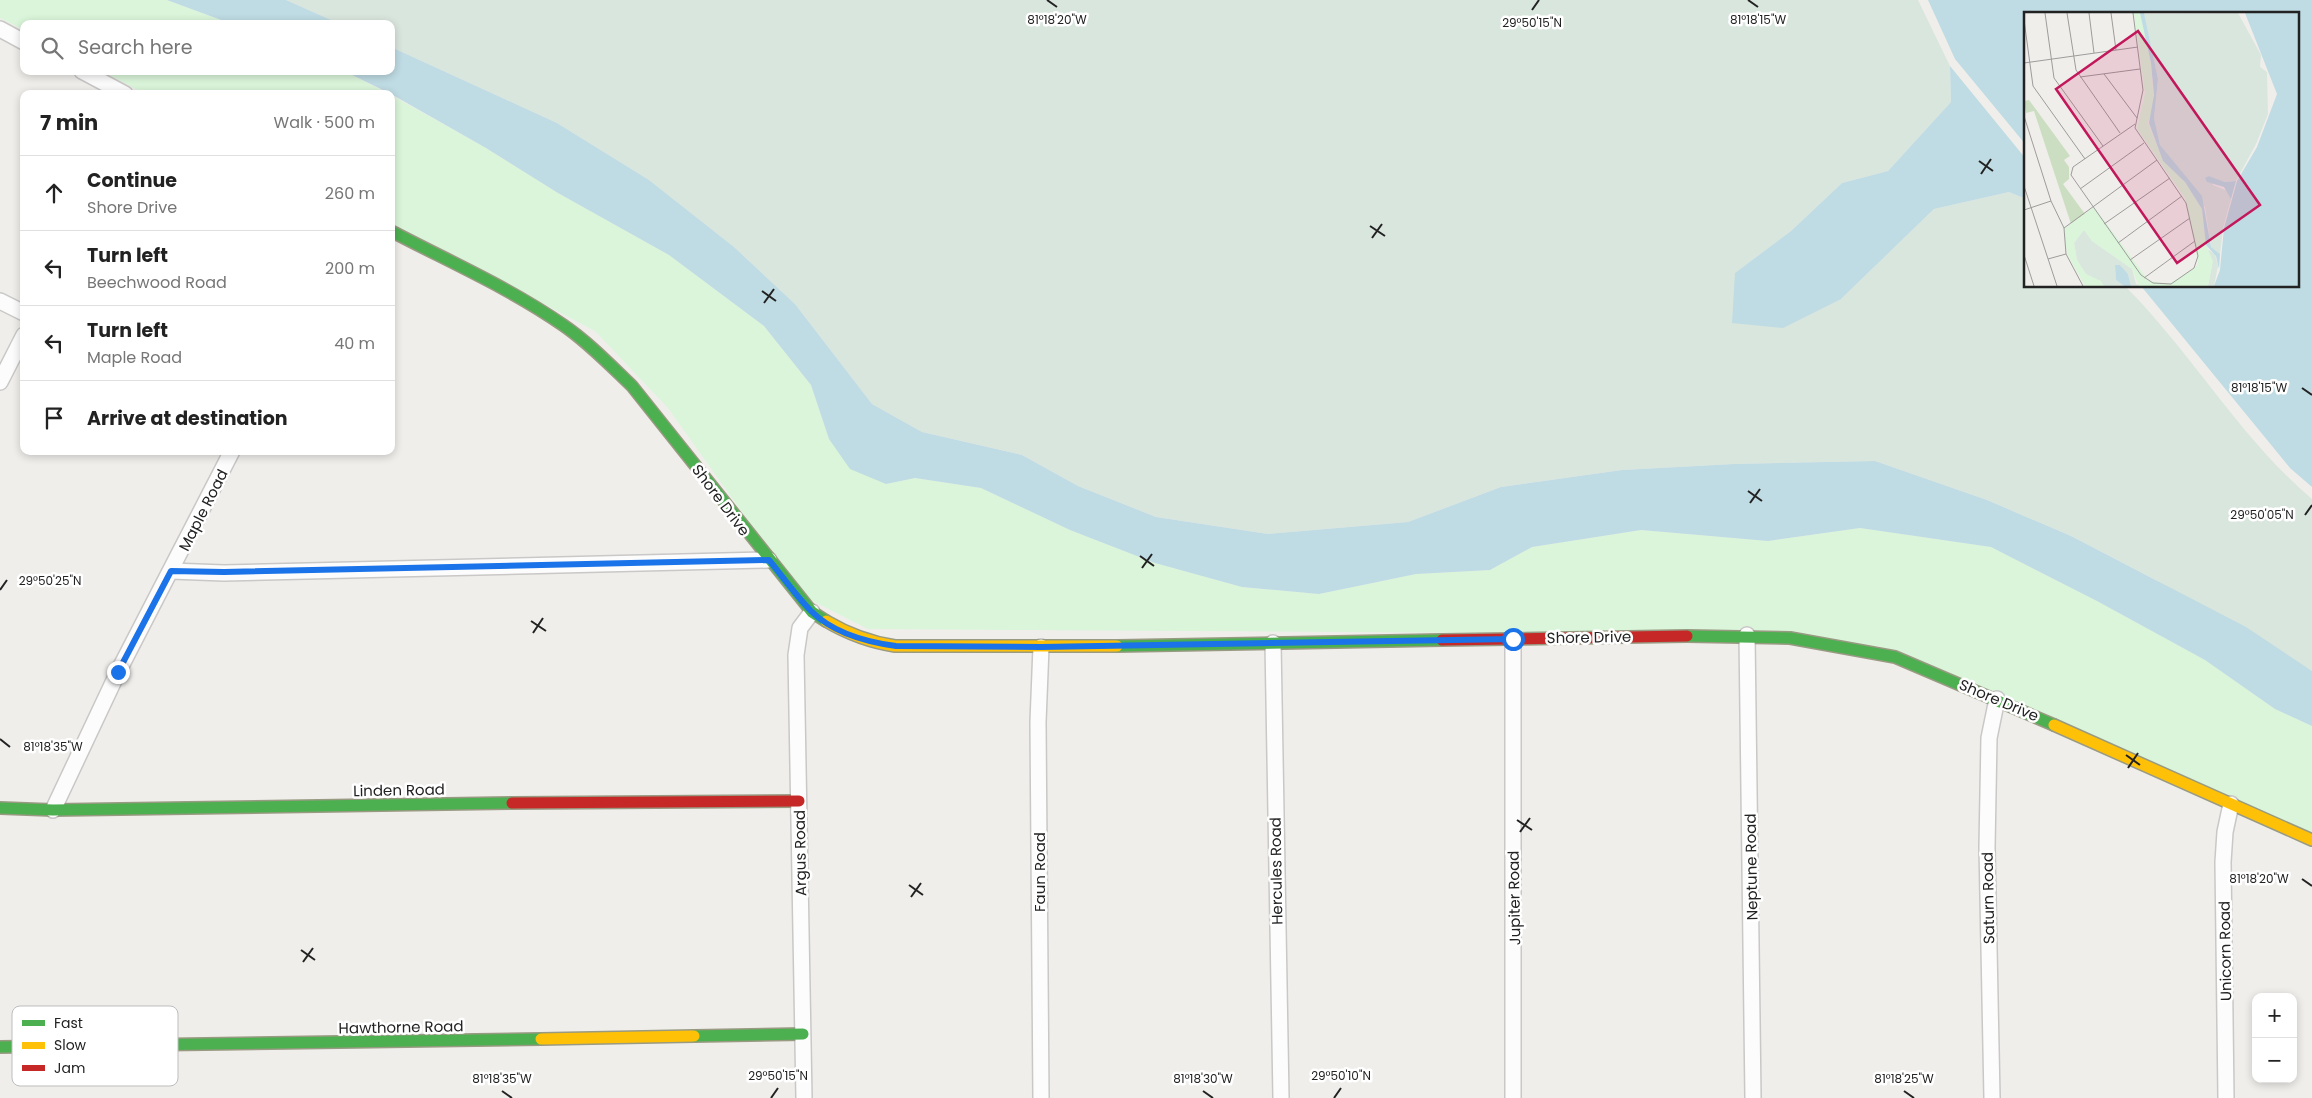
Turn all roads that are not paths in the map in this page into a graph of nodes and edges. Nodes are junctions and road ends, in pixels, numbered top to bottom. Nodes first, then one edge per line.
1 (0, 29) edge
2 (20, 40) edge
3 (89, 75) edge
4 (118, 90) edge
5 (395, 233) edge
6 (0, 301) edge
7 (20, 311) edge
8 (20, 343) edge
9 (0, 382) edge
10 (230, 455) edge
11 (769, 560) junction
12 (171, 571) junction
13 (812, 612) junction
14 (1747, 635) junction
15 (1513, 639) junction
16 (1273, 643) junction
17 (1041, 647) junction
18 (1998, 699) junction
19 (800, 802) junction
20 (2231, 804) junction
21 (0, 808) edge
22 (53, 810) junction
23 (2312, 840) edge
24 (803, 1034) junction
25 (178, 1045) edge
26 (804, 1098) edge
27 (1041, 1098) edge
28 (1281, 1098) edge
29 (1513, 1098) edge
30 (1753, 1098) edge
31 (1992, 1098) edge
32 (2226, 1098) edge

1 - 2 street
3 - 4 street
5 - 11 street, Shore Drive
6 - 7 street
8 - 9 street
10 - 12 street, Maple Road
11 - 12 street
11 - 13 street, Shore Drive
12 - 22 street, Maple Road
13 - 17 street, Shore Drive
13 - 19 street, Argus Road
14 - 15 street, Shore Drive
14 - 18 street, Shore Drive
14 - 30 street, Neptune Road
15 - 16 street, Shore Drive
15 - 29 street, Jupiter Road
16 - 17 street, Shore Drive
16 - 28 street, Hercules Road
17 - 27 street, Faun Road
18 - 20 street, Shore Drive
18 - 31 street, Saturn Road
19 - 22 street, Linden Road
19 - 24 street, Argus Road
20 - 23 street, Shore Drive
20 - 32 street, Unicorn Road
21 - 22 street, Linden Road
24 - 25 street, Hawthorne Road
24 - 26 street, Argus Road

